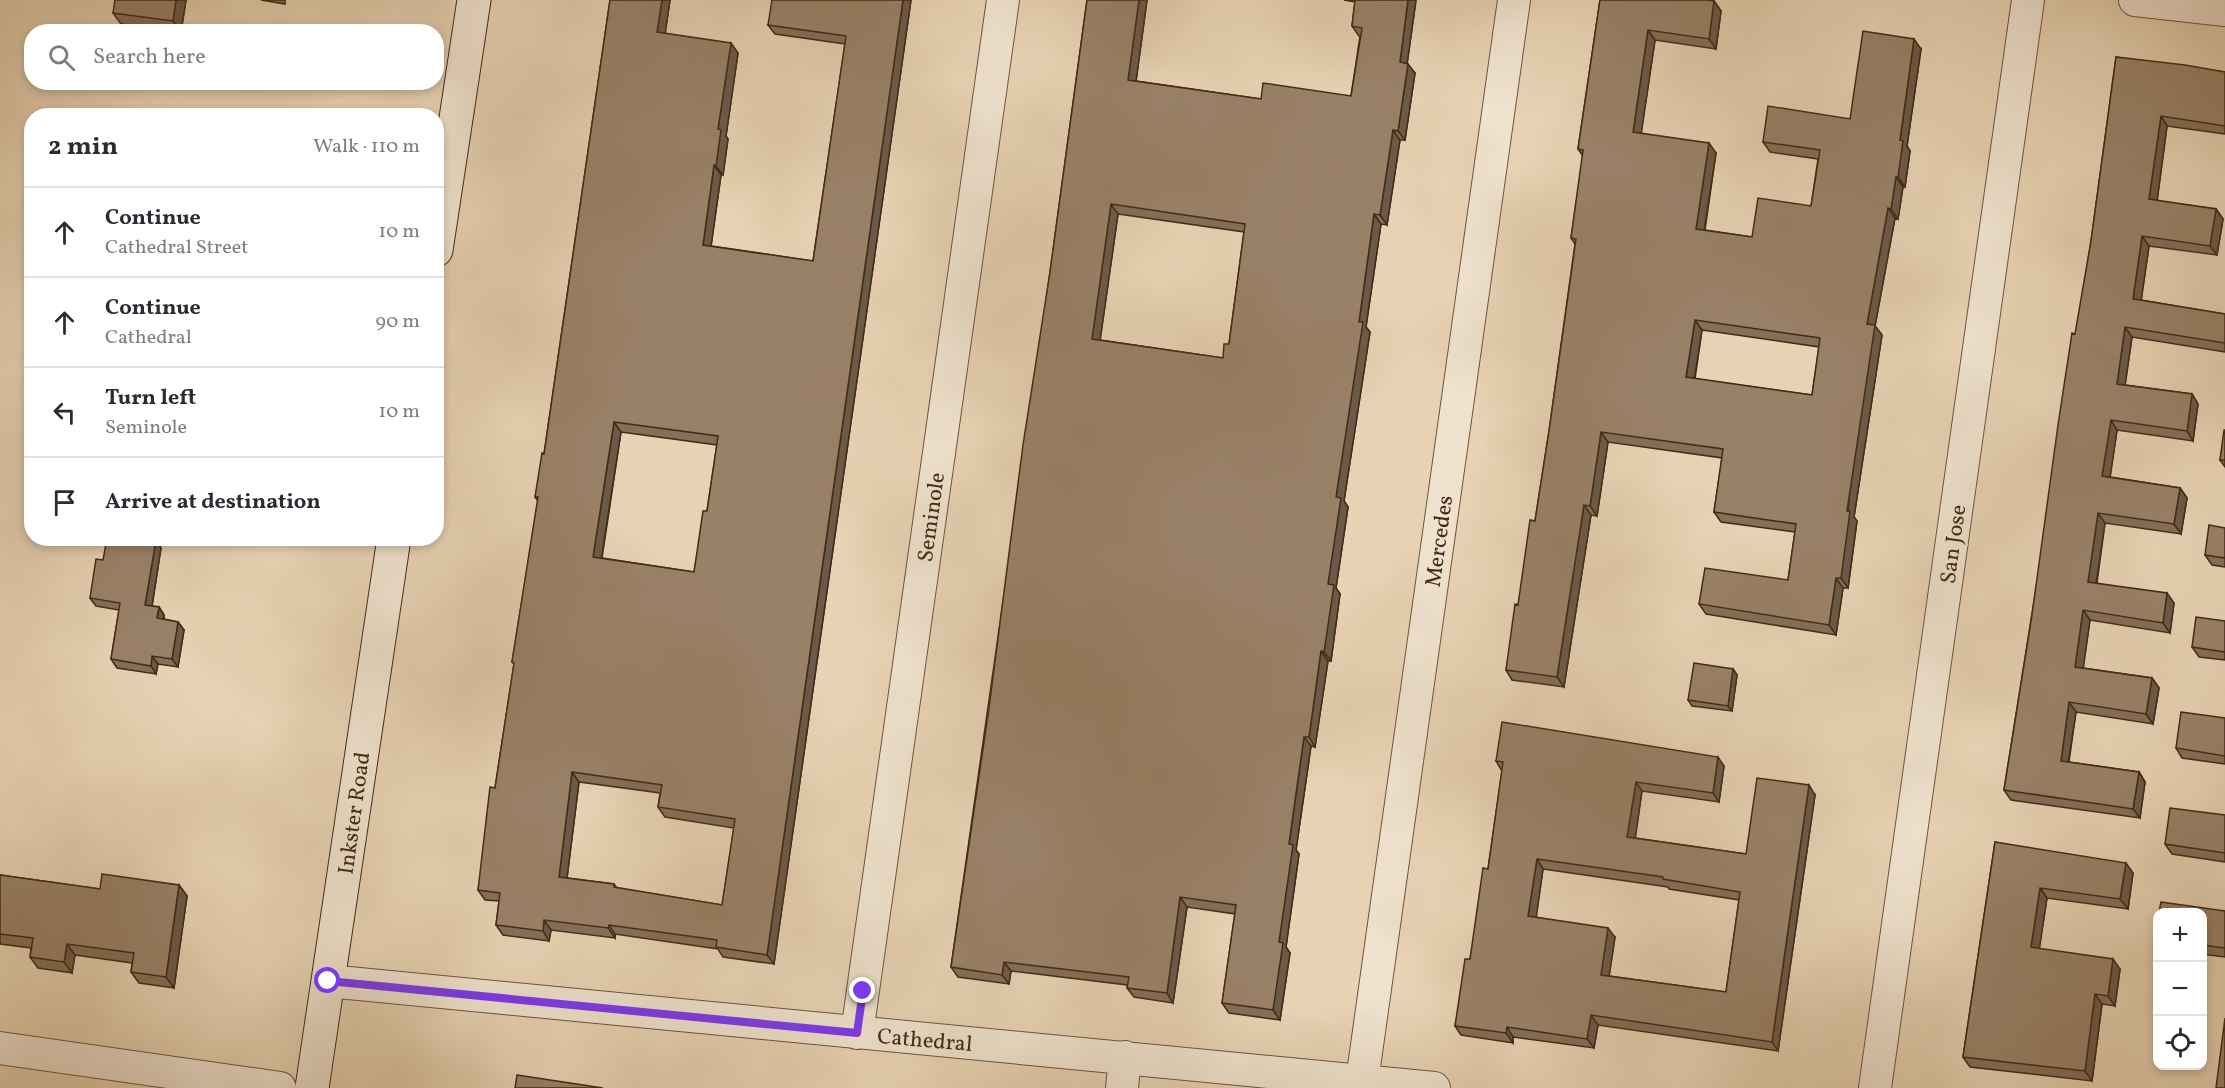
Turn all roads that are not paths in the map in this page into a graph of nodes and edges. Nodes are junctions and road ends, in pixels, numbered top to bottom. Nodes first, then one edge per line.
1 (474, 0) edge
2 (1003, 0) edge
3 (1514, 0) edge
4 (2028, 0) edge
5 (2135, 0) edge
6 (2225, 10) edge
7 (444, 197) edge
8 (393, 546) edge
9 (328, 981) junction
10 (857, 1033) junction
11 (0, 1048) edge
12 (1125, 1057) junction
13 (1362, 1081) junction
14 (280, 1088) edge
15 (312, 1088) edge
16 (1122, 1088) edge
17 (1434, 1088) edge
18 (1875, 1088) edge

1 - 7 main road
2 - 10 street, Seminole
3 - 13 street, Mercedes
4 - 18 street, San Jose
5 - 6 street
8 - 9 main road, Inkster Road
9 - 10 street, Cathedral
9 - 15 main road, Inkster Road
10 - 12 street, Cathedral
11 - 14 street
12 - 13 street, Cathedral
12 - 16 street
13 - 17 street, Cathedral

